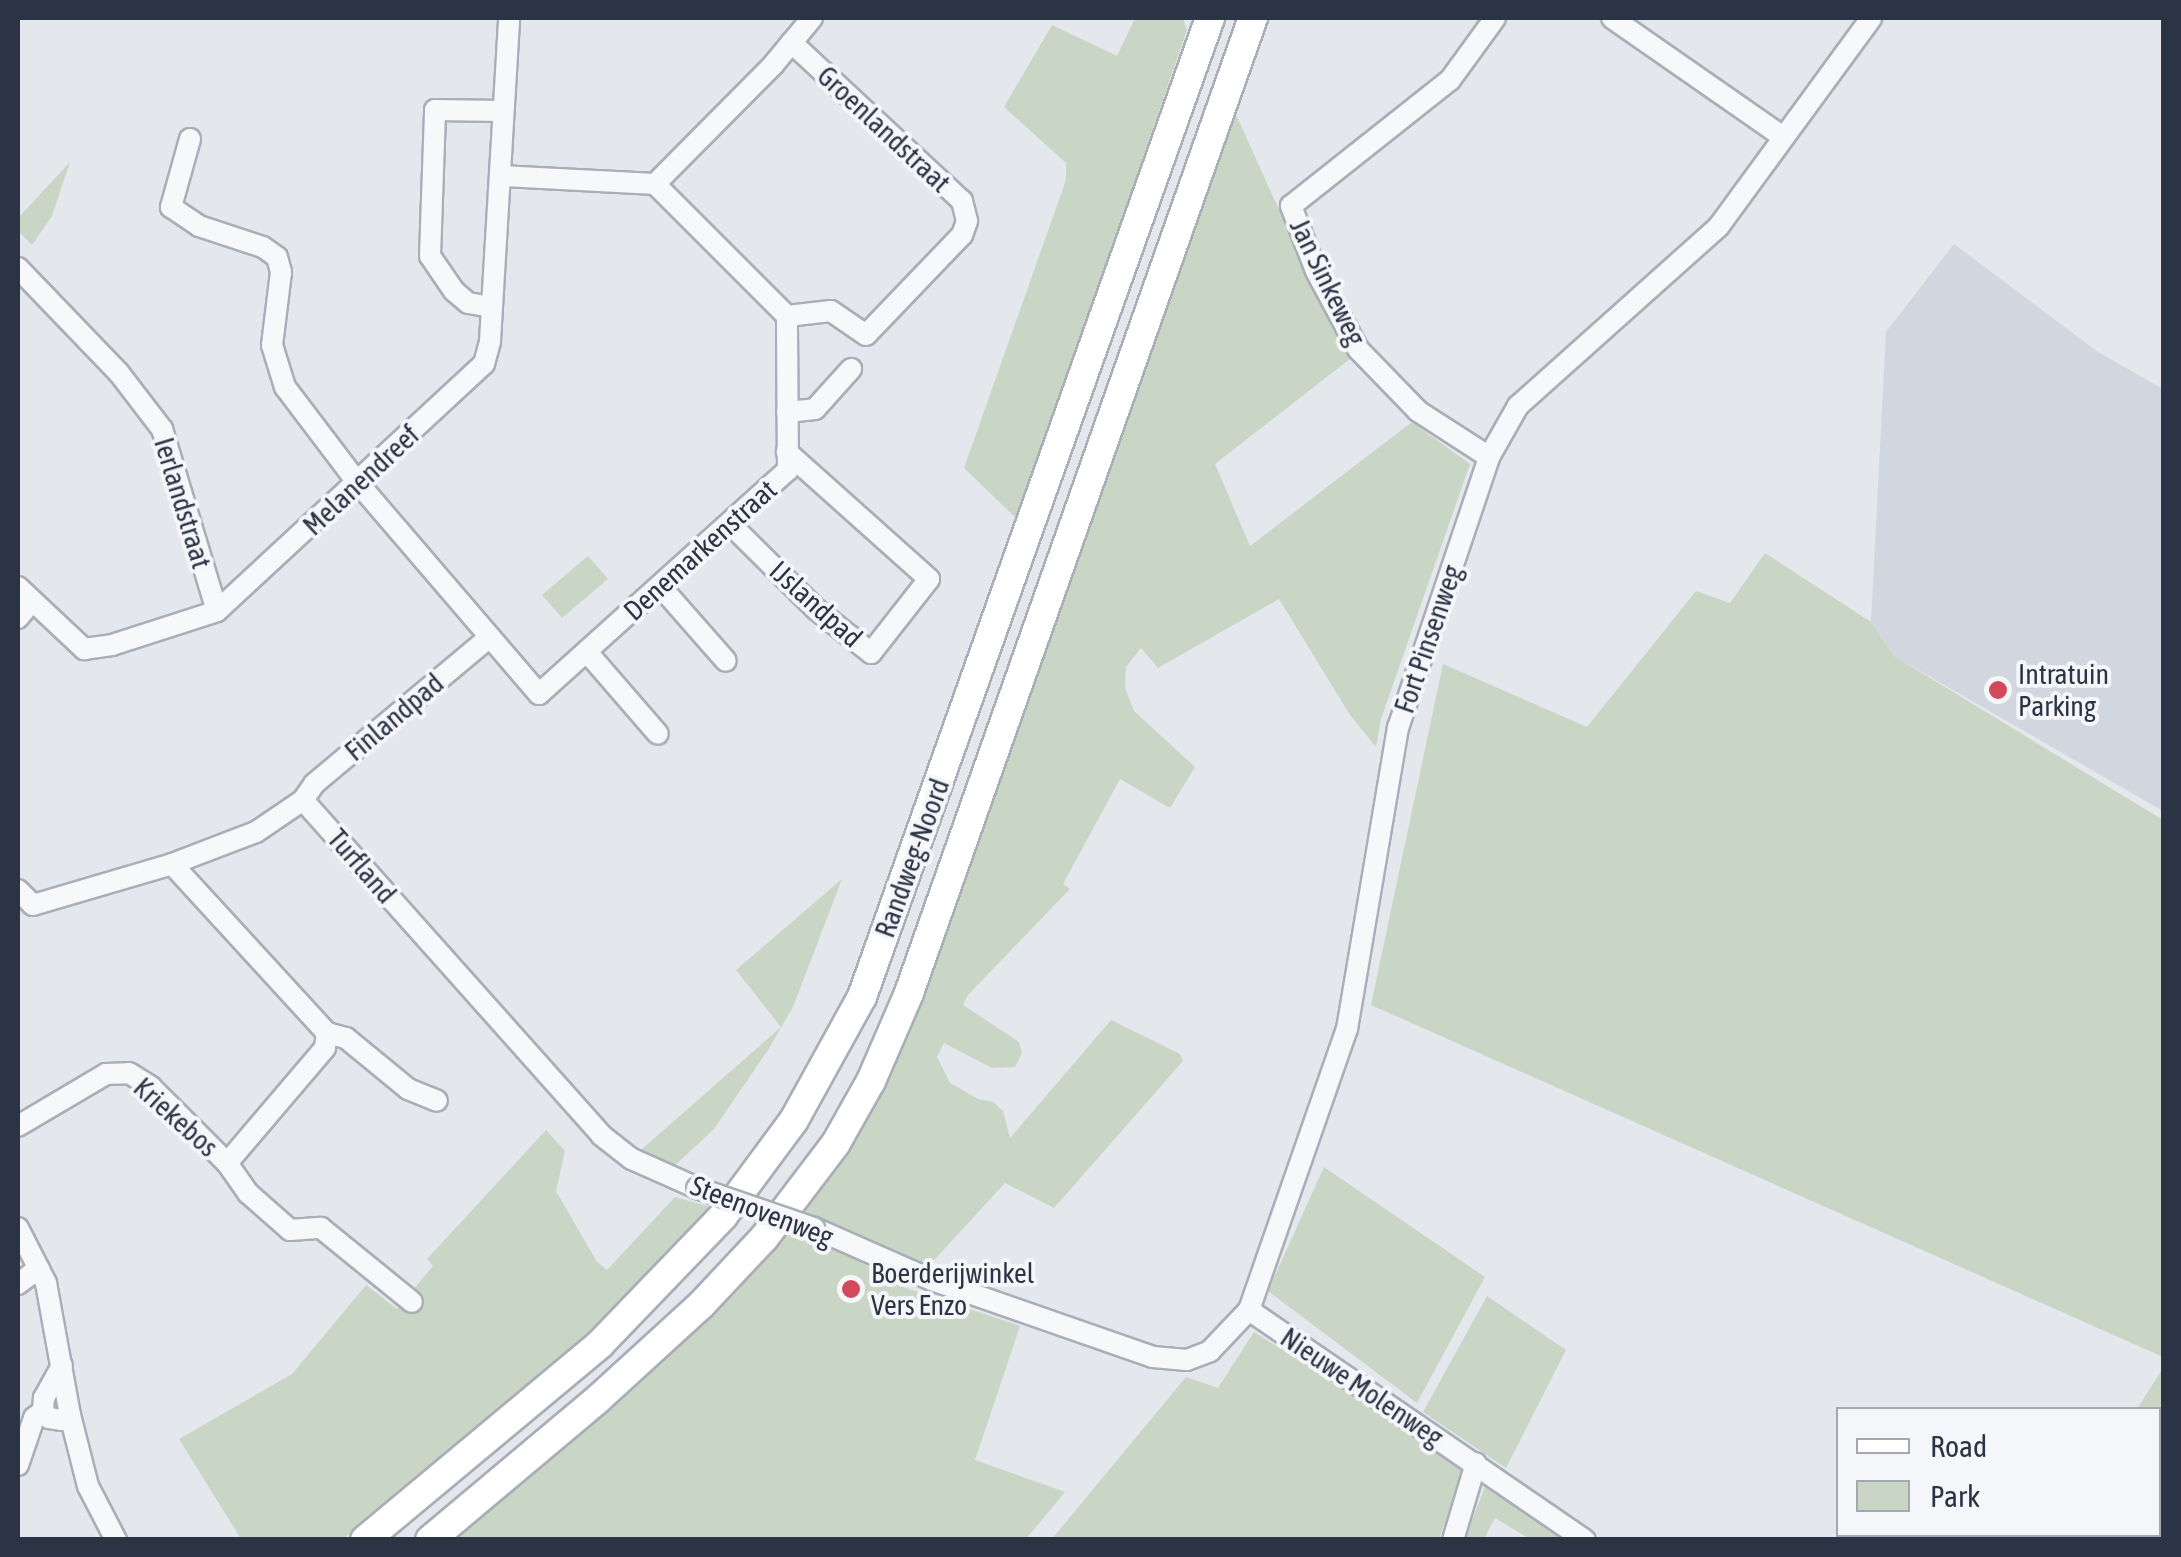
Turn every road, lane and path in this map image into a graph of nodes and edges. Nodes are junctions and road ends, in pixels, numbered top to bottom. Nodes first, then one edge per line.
1 (509, 18) edge
2 (812, 18) edge
3 (1210, 18) edge
4 (1253, 18) edge
5 (1495, 18) edge
6 (1612, 18) edge
7 (1871, 18) edge
8 (791, 42) junction
9 (503, 110) junction
10 (1782, 137) junction
11 (190, 140) dead end
12 (500, 176) junction
13 (654, 184) junction
14 (18, 268) edge
15 (490, 307) junction
16 (787, 316) junction
17 (850, 369) dead end
18 (787, 412) junction
19 (787, 452) junction
20 (1489, 457) junction
21 (358, 482) junction
22 (730, 524) junction
23 (661, 587) junction
24 (22, 602) edge
25 (217, 610) junction
26 (490, 637) junction
27 (587, 652) junction
28 (726, 661) dead end
29 (658, 734) dead end
30 (303, 800) junction
31 (172, 864) junction
32 (23, 905) edge
33 (420, 932) joint
34 (327, 1033) junction
35 (437, 1101) dead end
36 (18, 1126) edge
37 (228, 1163) junction
38 (18, 1228) edge
39 (39, 1268) junction
40 (18, 1284) edge
41 (412, 1302) dead end
42 (1248, 1310) junction
43 (1187, 1360) joint
44 (62, 1366) junction
45 (43, 1411) junction
46 (70, 1414) junction
47 (1476, 1463) junction
48 (18, 1465) edge
49 (116, 1540) edge
50 (364, 1540) edge
51 (430, 1540) edge
52 (1452, 1540) edge
53 (1585, 1540) edge

1 - 9 street, Melanendreef
2 - 8 street
3 - 50 main road, Randweg-Noord
4 - 51 main road, Randweg-Noord
5 - 20 street, Jan Sinkeweg
6 - 10 street
7 - 10 street, Fort Pinsenweg
8 - 13 street
8 - 16 street, Groenlandstraat
9 - 12 street, Melanendreef
9 - 15 street
10 - 20 street, Fort Pinsenweg
11 - 21 street, Denemarkenstraat
12 - 13 street
12 - 15 street, Melanendreef
13 - 16 street
14 - 25 street, Ierlandstraat
15 - 21 street, Melanendreef
16 - 18 street, Denemarkenstraat
17 - 18 street
18 - 19 street, Denemarkenstraat
19 - 22 street, Denemarkenstraat
19 - 22 street, IJslandpad
20 - 42 street, Fort Pinsenweg
21 - 25 street, Melanendreef
21 - 26 street, Denemarkenstraat
22 - 23 street, Denemarkenstraat
23 - 27 street, Denemarkenstraat
23 - 28 street
24 - 25 street, Melanendreef
26 - 27 street, Denemarkenstraat
26 - 30 street, Finlandpad
27 - 29 street
30 - 31 street
30 - 33 street, Turfland
31 - 32 street
31 - 34 street
33 - 43 street, Steenovenweg, bridge
34 - 35 street
34 - 37 street, Kriekebos
36 - 37 street, Kriekebos
37 - 41 street, Kriekebos
38 - 39 street
39 - 40 street
39 - 44 street
42 - 43 street, Fort Pinsenweg
42 - 47 street, Nieuwe Molenweg
44 - 45 street
44 - 46 street
45 - 46 street
45 - 48 street
46 - 49 street
47 - 52 street
47 - 53 street, Nieuwe Molenweg

